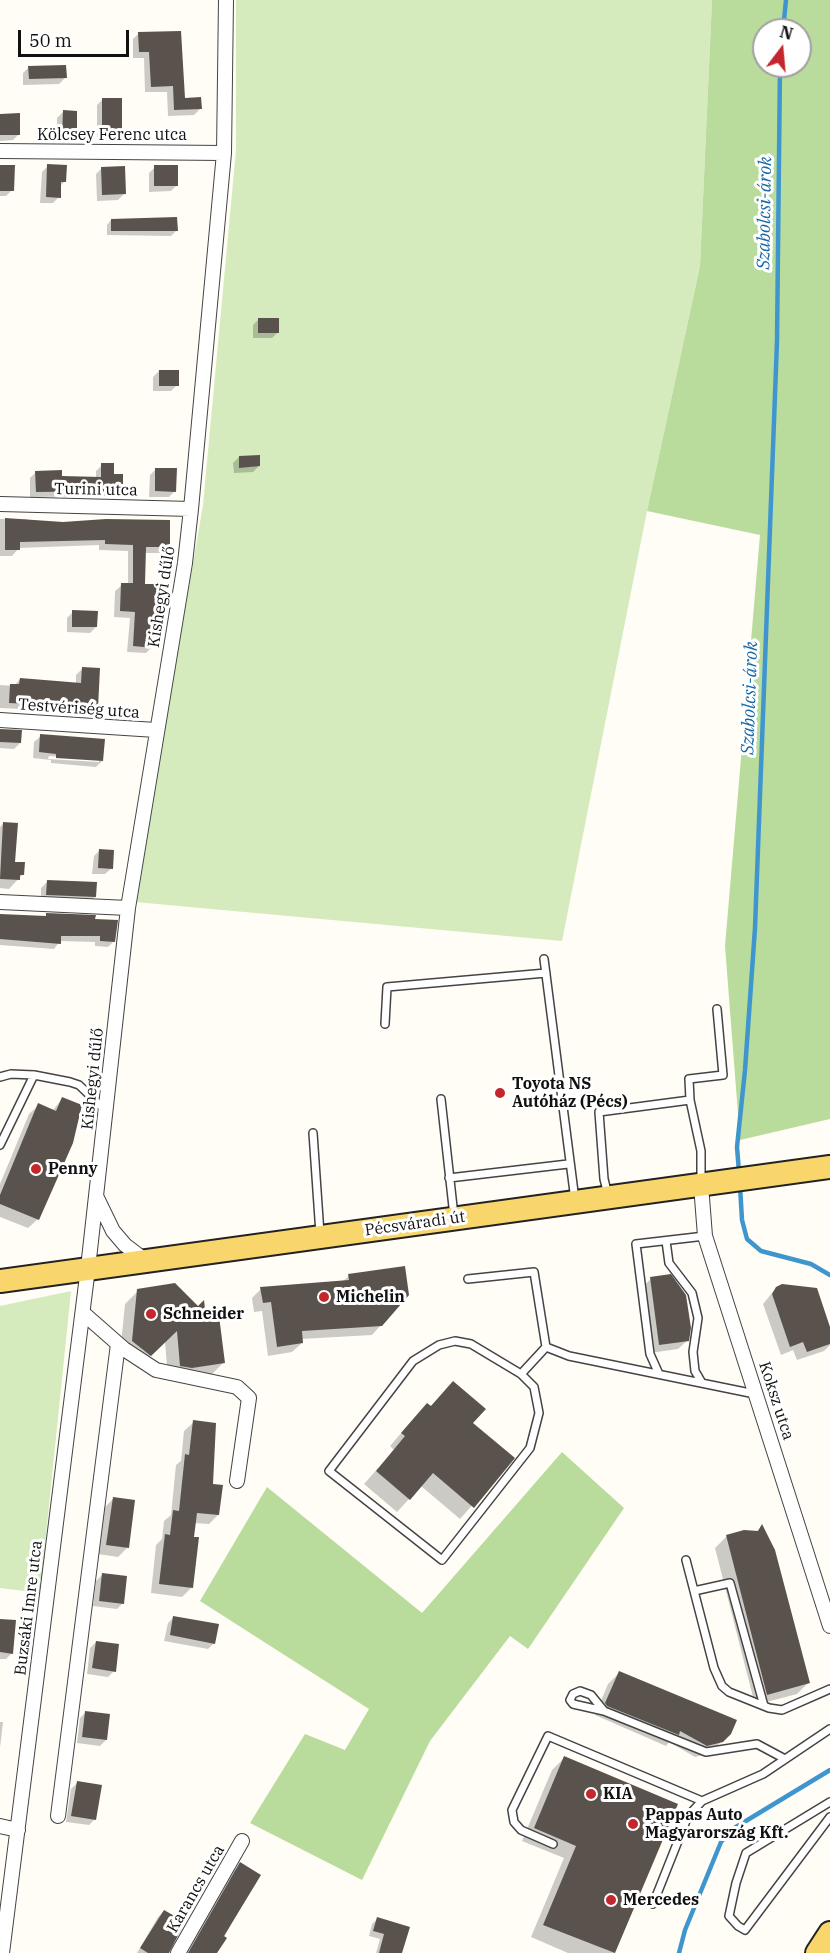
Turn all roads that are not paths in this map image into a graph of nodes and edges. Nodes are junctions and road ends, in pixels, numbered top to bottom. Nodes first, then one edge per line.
1 (226, 0) edge
2 (0, 151) edge
3 (224, 153) junction
4 (0, 504) edge
5 (191, 509) junction
6 (0, 720) edge
7 (156, 730) junction
8 (0, 902) edge
9 (128, 908) junction
10 (544, 959) dead end
11 (546, 973) junction
12 (717, 1009) dead end
13 (384, 1023) dead end
14 (34, 1075) junction
15 (0, 1077) edge
16 (441, 1099) dead end
17 (690, 1100) junction
18 (105, 1110) junction
19 (313, 1133) dead end
20 (0, 1145) edge
21 (568, 1164) junction
22 (830, 1167) edge
23 (449, 1178) junction
24 (701, 1185) junction
25 (96, 1196) junction
26 (609, 1197) junction
27 (575, 1202) junction
28 (454, 1219) junction
29 (705, 1236) junction
30 (320, 1237) junction
31 (666, 1240) junction
32 (146, 1260) junction
33 (88, 1268) junction
34 (468, 1279) dead end
35 (0, 1281) edge
36 (83, 1313) junction
37 (118, 1344) junction
38 (546, 1347) junction
39 (521, 1374) junction
40 (659, 1374) junction
41 (702, 1383) junction
42 (757, 1395) junction
43 (237, 1480) dead end
44 (686, 1560) dead end
45 (694, 1591) junction
46 (830, 1626) edge
47 (830, 1689) edge
48 (764, 1706) junction
49 (604, 1711) junction
50 (830, 1729) edge
51 (785, 1759) junction
52 (702, 1800) junction
53 (830, 1802) edge
54 (58, 1816) dead end
55 (830, 1817) edge
56 (0, 1826) edge
57 (18, 1830) junction
58 (242, 1841) dead end
59 (553, 1844) dead end
60 (653, 1904) dead end
61 (830, 1934) edge
62 (2, 1953) edge
63 (178, 1953) edge
64 (817, 1953) edge

1 - 3 street, Kishegyi dűlő
2 - 3 street, Kölcsey Ferenc utca
3 - 5 street, Kishegyi dűlő
4 - 5 street, Turini utca
5 - 7 street, Kishegyi dűlő
6 - 7 street, Testvériség utca
7 - 9 street, Kishegyi dűlő
8 - 9 street
9 - 18 street, Kishegyi dűlő
10 - 11 lane
11 - 13 lane
11 - 21 lane
12 - 17 lane
14 - 15 lane
14 - 18 lane
14 - 20 lane
16 - 23 lane
17 - 24 lane
17 - 26 lane
18 - 25 street, Kishegyi dűlő
19 - 30 lane
21 - 23 lane
21 - 27 lane
22 - 24 main road, Pécsváradi út
23 - 28 lane
24 - 26 main road, Pécsváradi út
24 - 29 street, Koksz utca
25 - 32 street
25 - 33 street, Kishegyi dűlő
26 - 27 main road, Pécsváradi út
27 - 28 main road, Pécsváradi út
28 - 30 main road, Pécsváradi út
29 - 31 lane
29 - 42 street, Koksz utca
30 - 32 main road, Pécsváradi út
31 - 40 lane
31 - 41 lane
32 - 33 main road, Pécsváradi út
33 - 35 main road, Pécsváradi út
33 - 36 street, Buzsáki Imre utca
34 - 38 lane
36 - 37 street
36 - 57 street, Buzsáki Imre utca
37 - 43 street
37 - 54 street
38 - 39 lane
38 - 40 lane
39 - 39 lane
40 - 41 lane
41 - 42 lane
42 - 46 street, Koksz utca
44 - 45 lane
45 - 48 lane
45 - 48 lane
47 - 48 lane
49 - 49 lane
49 - 51 lane
50 - 51 lane
51 - 52 lane
52 - 59 lane
52 - 60 lane
53 - 55 lane
56 - 57 street
57 - 62 street, Buzsáki Imre utca
58 - 63 street, Karancs utca
61 - 64 main road

